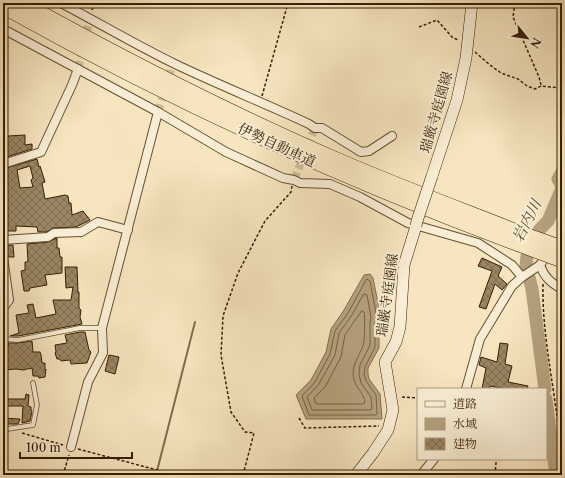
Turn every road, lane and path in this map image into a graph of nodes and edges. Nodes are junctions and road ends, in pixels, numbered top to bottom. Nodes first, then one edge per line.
1 (22, 3) edge
2 (61, 3) edge
3 (288, 3) edge
4 (472, 3) edge
5 (515, 3) edge
6 (3, 6) edge
7 (419, 27) dead end
8 (3, 29) edge
9 (468, 43) junction
10 (78, 68) junction
11 (562, 83) edge
12 (541, 86) junction
13 (559, 87) junction
14 (562, 88) edge
15 (261, 101) junction
16 (158, 112) junction
17 (392, 136) dead end
18 (3, 164) edge
19 (294, 180) junction
20 (416, 226) junction
21 (128, 230) junction
22 (520, 239) junction
23 (3, 240) edge
24 (562, 247) edge
25 (3, 257) edge
26 (562, 260) edge
27 (540, 265) junction
28 (543, 274) junction
29 (522, 277) junction
30 (562, 289) edge
31 (3, 308) edge
32 (102, 328) junction
33 (3, 339) edge
34 (33, 383) dead end
35 (466, 388) edge
36 (402, 397) dead end
37 (417, 398) edge
38 (299, 418) dead end
39 (5, 428) edge
40 (388, 430) junction
41 (71, 447) junction
42 (433, 460) edge
43 (496, 460) edge
44 (562, 474) edge
45 (63, 475) edge
46 (176, 475) edge
47 (243, 475) edge
48 (356, 475) edge
49 (421, 475) edge
50 (495, 475) edge

1 - 22 highway, 伊勢自動車道
2 - 15 street
3 - 15 path
4 - 9 main road, 瑞厳寺庭園線
5 - 12 path
6 - 22 highway, 伊勢自動車道
7 - 9 path
8 - 10 street
9 - 12 path
9 - 20 main road, 瑞厳寺庭園線, bridge
10 - 16 street
10 - 18 street
11 - 13 path
12 - 13 path
13 - 14 path
15 - 17 street
16 - 19 street
16 - 21 street
19 - 20 street
19 - 47 path
20 - 29 street
20 - 40 main road, 瑞巌寺庭園線
21 - 23 street
21 - 32 street
22 - 24 highway, 伊勢自動車道, bridge
22 - 26 highway, 伊勢自動車道, bridge
24 - 27 street
25 - 31 street
27 - 28 street
27 - 29 street
28 - 30 street
28 - 44 path
29 - 35 street
32 - 33 lane
32 - 41 street
34 - 39 lane
36 - 37 path
38 - 40 path
39 - 41 path
40 - 48 main road, 瑞巌寺庭園線
41 - 45 path
41 - 46 path
42 - 49 street
43 - 50 path

